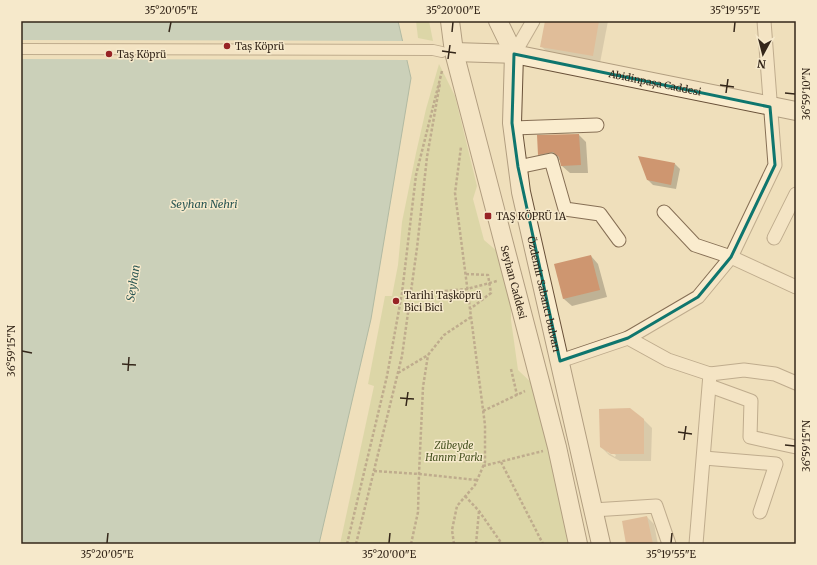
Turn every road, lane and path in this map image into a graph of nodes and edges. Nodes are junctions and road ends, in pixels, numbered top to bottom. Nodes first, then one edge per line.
1 (450, 21) edge
2 (498, 21) edge
3 (533, 21) edge
4 (764, 21) edge
5 (21, 49) edge
6 (443, 51) junction
7 (514, 54) junction
8 (770, 107) junction
9 (796, 111) edge
10 (598, 125) dead end
11 (513, 128) junction
12 (462, 142) dead end
13 (518, 167) junction
14 (796, 194) edge
15 (664, 212) dead end
16 (774, 238) dead end
17 (619, 240) dead end
18 (731, 257) junction
19 (466, 274) junction
20 (501, 280) dead end
21 (490, 284) junction
22 (796, 288) edge
23 (467, 290) junction
24 (410, 294) junction
25 (470, 308) junction
26 (471, 317) junction
27 (628, 338) junction
28 (428, 355) junction
29 (560, 361) junction
30 (511, 369) dead end
31 (398, 373) junction
32 (710, 380) junction
33 (541, 384) junction
34 (796, 384) edge
35 (517, 395) junction
36 (483, 411) junction
37 (557, 447) junction
38 (796, 447) edge
39 (704, 458) junction
40 (501, 462) junction
41 (483, 466) junction
42 (374, 471) junction
43 (419, 474) junction
44 (477, 480) junction
45 (466, 496) junction
46 (594, 510) junction
47 (479, 511) junction
48 (760, 512) dead end
49 (347, 544) edge
50 (356, 544) edge
51 (411, 544) edge
52 (454, 544) edge
53 (476, 544) edge
54 (502, 544) edge
55 (543, 544) edge
56 (578, 544) edge
57 (602, 544) edge
58 (669, 544) edge
59 (696, 544) edge

1 - 6 main road, Seyhan Caddesi
2 - 7 main road, Özdemir Sabancı bulvarı
3 - 7 street
4 - 8 street
5 - 6 street
6 - 7 main road, Abidinpaşa Caddesi
6 - 33 main road, Seyhan Caddesi
7 - 8 main road, Abidinpaşa Caddesi
7 - 11 main road, Özdemir Sabancı bulvarı
8 - 9 main road, Abidinpaşa Caddesi
8 - 18 street
10 - 11 street
11 - 13 main road, Özdemir Sabancı bulvarı
12 - 19 path
13 - 17 street
13 - 29 main road, Özdemir Sabancı bulvarı
14 - 16 street
15 - 18 street
18 - 22 street
18 - 27 street
19 - 21 path
19 - 23 path
20 - 21 path
21 - 23 path
21 - 25 path
23 - 24 path
23 - 25 path
24 - 31 path
24 - 49 path
25 - 26 path
26 - 28 path
26 - 36 path
27 - 29 street
27 - 32 street
28 - 31 path
28 - 43 path
29 - 46 main road, Özdemir Sabancı bulvarı
30 - 35 path
31 - 42 path
32 - 34 street
32 - 38 street
32 - 39 street
33 - 35 path
33 - 37 main road, Seyhan Caddesi
35 - 36 path
36 - 41 path
37 - 40 path
37 - 56 main road, Seyhan Caddesi
39 - 48 street
39 - 59 street
40 - 41 path
40 - 55 path
41 - 44 path
42 - 43 path
42 - 50 path
43 - 44 path
43 - 51 path
44 - 45 path
45 - 47 path
45 - 52 path
46 - 57 main road, Özdemir Sabancı bulvarı
46 - 58 street
47 - 53 path
47 - 54 path

